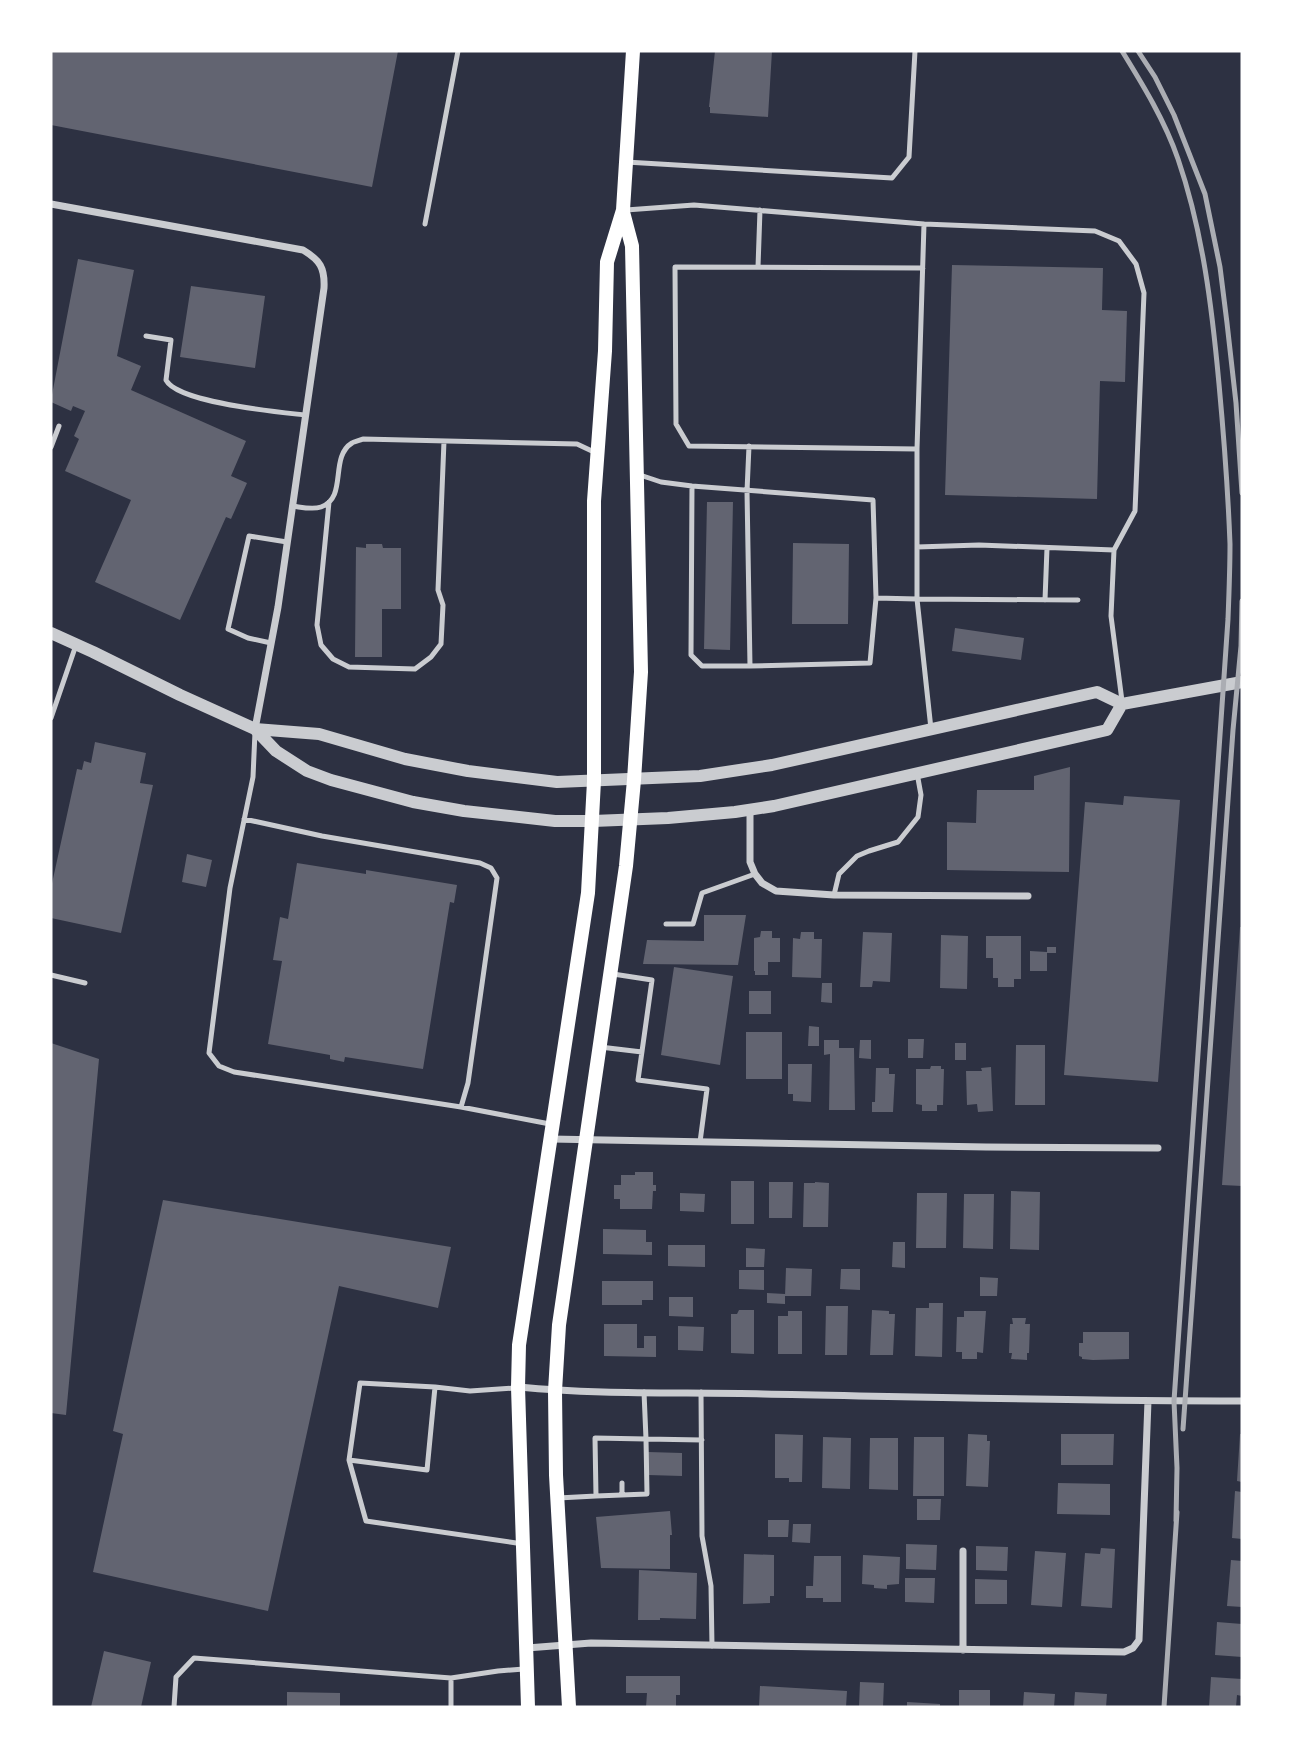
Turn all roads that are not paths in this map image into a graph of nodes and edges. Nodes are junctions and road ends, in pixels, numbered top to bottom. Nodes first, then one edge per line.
1 (458, 51) edge
2 (633, 51) edge
3 (915, 51) edge
4 (626, 162) junction
5 (51, 204) edge
6 (623, 210) junction
7 (760, 210) junction
8 (425, 224) dead end
9 (924, 224) junction
10 (758, 268) junction
11 (923, 268) junction
12 (146, 336) dead end
13 (305, 415) junction
14 (59, 426) dead end
15 (443, 441) junction
16 (749, 446) junction
17 (51, 447) edge
18 (918, 449) junction
19 (597, 453) junction
20 (638, 474) junction
21 (692, 486) junction
22 (747, 491) junction
23 (329, 502) junction
24 (292, 506) junction
25 (287, 542) junction
26 (917, 548) junction
27 (1047, 548) junction
28 (1114, 550) junction
29 (876, 598) junction
30 (917, 599) junction
31 (1045, 600) junction
32 (1078, 600) dead end
33 (51, 633) edge
34 (271, 643) junction
35 (76, 645) junction
36 (750, 666) junction
37 (1242, 682) edge
38 (1122, 704) junction
39 (51, 718) edge
40 (255, 729) junction
41 (931, 729) junction
42 (917, 773) junction
43 (634, 780) junction
44 (594, 781) junction
45 (750, 809) junction
46 (244, 819) junction
47 (631, 820) junction
48 (593, 821) junction
49 (755, 874) junction
50 (834, 895) junction
51 (1028, 896) dead end
52 (666, 924) dead end
53 (610, 974) junction
54 (51, 975) edge
55 (85, 983) dead end
56 (600, 1046) junction
57 (642, 1052) junction
58 (460, 1107) junction
59 (552, 1132) junction
60 (586, 1139) junction
61 (700, 1142) junction
62 (1158, 1148) dead end
63 (435, 1387) junction
64 (518, 1387) junction
65 (555, 1391) junction
66 (644, 1392) junction
67 (701, 1392) junction
68 (1148, 1401) junction
69 (1242, 1401) edge
70 (646, 1439) junction
71 (702, 1440) junction
72 (349, 1460) junction
73 (622, 1483) dead end
74 (596, 1496) junction
75 (622, 1496) junction
76 (558, 1498) junction
77 (523, 1544) junction
78 (963, 1551) dead end
79 (566, 1644) junction
80 (712, 1646) junction
81 (527, 1648) junction
82 (963, 1650) junction
83 (527, 1669) junction
84 (451, 1678) junction
85 (174, 1707) edge
86 (451, 1707) edge
87 (528, 1707) edge
88 (569, 1707) edge

1 - 8 lane
2 - 4 main road
3 - 4 lane
4 - 6 main road
5 - 13 street
6 - 7 lane
6 - 19 main road
6 - 20 main road
7 - 9 lane
7 - 10 lane
9 - 11 lane
9 - 28 lane
10 - 11 lane
10 - 16 lane
11 - 18 lane
12 - 13 lane
13 - 24 street
14 - 17 lane
15 - 19 lane
15 - 23 lane
15 - 23 lane
16 - 18 lane
16 - 22 lane
18 - 26 lane
19 - 44 main road
20 - 21 lane
20 - 43 main road
21 - 22 lane
21 - 36 lane
22 - 29 lane
22 - 36 lane
23 - 24 lane
24 - 25 street
25 - 34 street
25 - 34 lane
26 - 27 lane
26 - 30 lane
27 - 28 lane
27 - 31 lane
28 - 38 lane
29 - 30 lane
29 - 36 lane
30 - 31 lane
30 - 41 lane
31 - 32 lane
33 - 35 street
34 - 40 street
35 - 39 lane
35 - 40 street
37 - 38 street
38 - 41 street
38 - 42 street
40 - 44 street
40 - 46 lane
40 - 48 street
41 - 43 street
42 - 45 street
42 - 50 lane
43 - 44 street
43 - 47 main road
44 - 48 main road
45 - 47 street
45 - 49 street
46 - 58 lane
46 - 58 lane
47 - 48 street
47 - 53 main road
48 - 59 main road
49 - 50 street
49 - 52 lane
50 - 51 street
53 - 56 main road
53 - 57 lane
54 - 55 lane
56 - 57 lane
56 - 60 main road
57 - 61 lane
58 - 59 lane
59 - 60 street
59 - 64 main road
60 - 61 street
60 - 65 main road
61 - 62 street
63 - 64 lane
63 - 72 lane
63 - 72 lane
64 - 65 street
64 - 77 main road
65 - 66 street
65 - 76 main road
66 - 67 street
66 - 70 lane
67 - 68 street
67 - 71 lane
68 - 69 street
68 - 82 street
70 - 71 lane
70 - 74 lane
70 - 75 lane
71 - 80 lane
72 - 77 lane
73 - 75 lane
74 - 75 lane
74 - 76 lane
76 - 79 main road
77 - 81 main road
78 - 82 street
79 - 80 street
79 - 81 street
79 - 88 main road
80 - 82 street
81 - 83 main road
83 - 84 lane
83 - 87 main road
84 - 85 lane
84 - 86 lane

